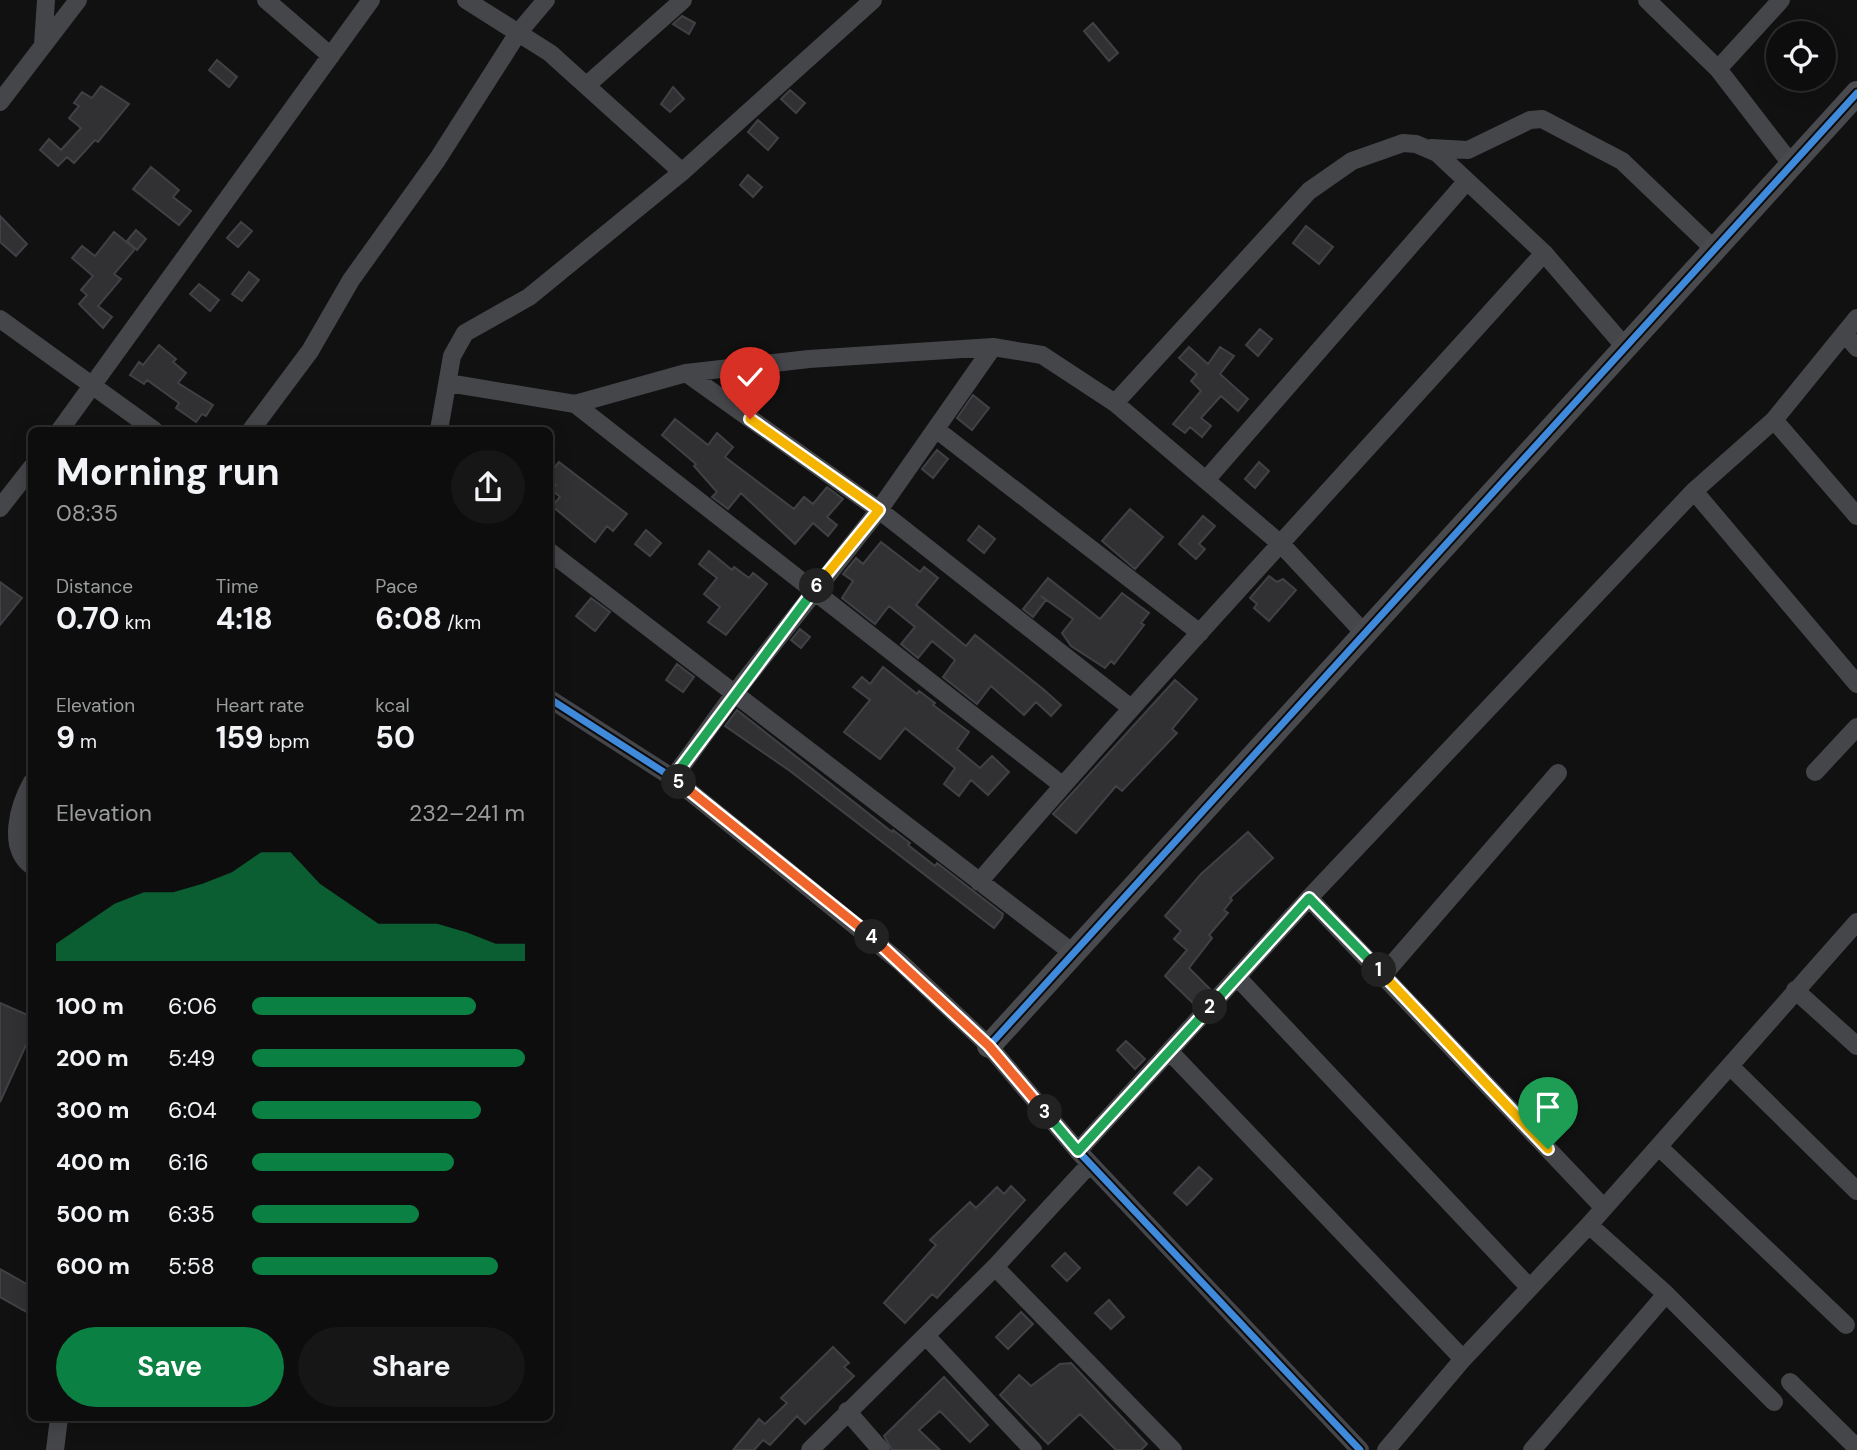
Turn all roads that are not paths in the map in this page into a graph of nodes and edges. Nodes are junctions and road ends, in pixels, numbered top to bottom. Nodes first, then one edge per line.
1 (46, 0) edge
2 (78, 0) edge
3 (266, 0) edge
4 (370, 0) edge
5 (466, 0) edge
6 (546, 0) edge
7 (683, 0) edge
8 (873, 0) edge
9 (1647, 0) edge
10 (1781, 0) edge
11 (517, 33) junction
12 (43, 45) junction
13 (331, 56) junction
14 (1718, 69) junction
15 (6, 82) edge
16 (587, 85) junction
17 (1857, 93) edge
18 (0, 102) edge
19 (1431, 148) junction
20 (1792, 165) junction
21 (682, 172) junction
22 (1466, 182) junction
23 (1715, 250) junction
24 (1544, 253) junction
25 (1857, 318) edge
26 (0, 319) edge
27 (1851, 341) edge
28 (993, 347) junction
29 (1625, 347) junction
30 (686, 373) junction
31 (448, 383) junction
32 (93, 387) junction
33 (1115, 403) junction
34 (575, 404) junction
35 (1774, 420) junction
36 (62, 427) edge
37 (150, 427) edge
38 (253, 427) edge
39 (440, 427) edge
40 (937, 430) junction
41 (28, 472) edge
42 (1206, 480) junction
43 (1694, 491) junction
44 (0, 508) edge
45 (879, 510) junction
46 (1857, 516) edge
47 (1282, 545) junction
48 (553, 554) edge
49 (812, 591) junction
50 (1200, 633) junction
51 (1365, 634) junction
52 (1857, 684) edge
53 (733, 694) junction
54 (553, 701) edge
55 (1131, 708) junction
56 (1857, 727) edge
57 (1815, 772) dead end
58 (1558, 773) dead end
59 (673, 778) junction
60 (1062, 785) junction
61 (28, 792) edge
62 (28, 859) edge
63 (979, 882) junction
64 (1309, 898) junction
65 (1857, 922) edge
66 (1073, 953) junction
67 (1383, 975) junction
68 (1237, 977) junction
69 (1795, 990) junction
70 (989, 1046) junction
71 (1857, 1046) edge
72 (1170, 1052) junction
73 (1731, 1066) junction
74 (1659, 1147) junction
75 (1084, 1157) junction
76 (1857, 1191) edge
77 (1604, 1208) junction
78 (1589, 1225) junction
79 (995, 1267) junction
80 (1529, 1287) junction
81 (1666, 1294) junction
82 (1846, 1325) dead end
83 (926, 1336) junction
84 (1463, 1359) junction
85 (1790, 1382) dead end
86 (1773, 1402) dead end
87 (847, 1411) junction
88 (59, 1421) edge
89 (1857, 1448) edge
90 (55, 1450) edge
91 (810, 1450) edge
92 (881, 1450) edge
93 (1033, 1450) edge
94 (1173, 1450) edge
95 (1360, 1450) edge
96 (1386, 1450) edge
97 (1532, 1450) edge

1 - 12 street
2 - 12 street
3 - 13 street
4 - 13 street
5 - 11 street
6 - 11 street
7 - 16 street
8 - 21 street
9 - 14 street
10 - 14 street
11 - 16 street
11 - 38 street
12 - 15 street
13 - 32 street
14 - 20 street
15 - 18 street
16 - 21 street
17 - 20 street
19 - 22 street
19 - 23 street
19 - 33 street
20 - 23 street
21 - 31 street
22 - 24 street
22 - 42 street
23 - 29 street
24 - 29 street
24 - 47 street
25 - 27 street
26 - 32 street
27 - 35 street
28 - 30 street
28 - 33 street
28 - 40 street
29 - 51 street
30 - 34 street
30 - 45 street
31 - 34 street
31 - 39 street
32 - 36 street
32 - 37 street
33 - 42 street
34 - 49 street
35 - 43 street
35 - 46 street
40 - 45 street
40 - 50 street
41 - 44 street
42 - 47 street
43 - 52 street
43 - 64 street
45 - 49 street
45 - 55 street
47 - 50 street
47 - 51 street
48 - 53 street
49 - 53 street
49 - 60 street
50 - 55 street
51 - 66 street
53 - 59 street
53 - 63 street
54 - 59 street
55 - 60 street
56 - 57 street
58 - 67 street
59 - 70 street
60 - 63 street
61 - 62 street
63 - 66 street
64 - 67 street
64 - 68 street
65 - 69 street
66 - 70 street
67 - 77 street
68 - 72 street
68 - 80 street
69 - 71 street
69 - 73 street
70 - 75 street
72 - 75 street
72 - 84 street
73 - 74 street
73 - 76 street
74 - 77 street
74 - 82 street
75 - 79 street
75 - 95 street
77 - 78 street
78 - 80 street
78 - 81 street
79 - 83 street
79 - 94 street
80 - 84 street
81 - 86 street
81 - 97 street
83 - 87 street
83 - 93 street
84 - 96 street
85 - 89 street
87 - 91 street
87 - 92 street
88 - 90 street

